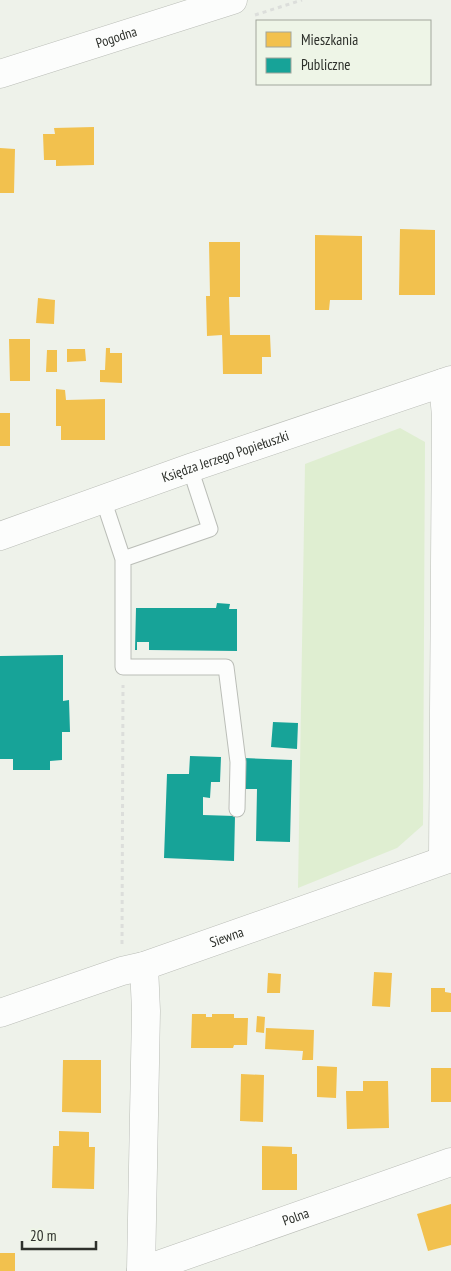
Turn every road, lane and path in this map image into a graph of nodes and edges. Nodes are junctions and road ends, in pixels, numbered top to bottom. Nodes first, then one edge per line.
1 (233, 0) edge
2 (0, 74) edge
3 (447, 381) edge
4 (190, 468) junction
5 (103, 499) junction
6 (0, 536) edge
7 (123, 559) junction
8 (123, 667) junction
9 (236, 810) dead end
10 (447, 859) edge
11 (133, 968) junction
12 (0, 1013) edge
13 (451, 1162) edge
14 (141, 1271) edge

1 - 2 street, Pogodna
3 - 4 street, Księdza Jerzego Popiełuszki
3 - 10 street
4 - 5 street, Księdza Jerzego Popiełuszki
4 - 7 lane
5 - 6 street, Księdza Jerzego Popiełuszki
5 - 7 lane
7 - 8 lane
8 - 9 lane
8 - 11 path
10 - 11 street, Siewna
11 - 12 street, Siewna
11 - 14 street
13 - 14 street, Polna

